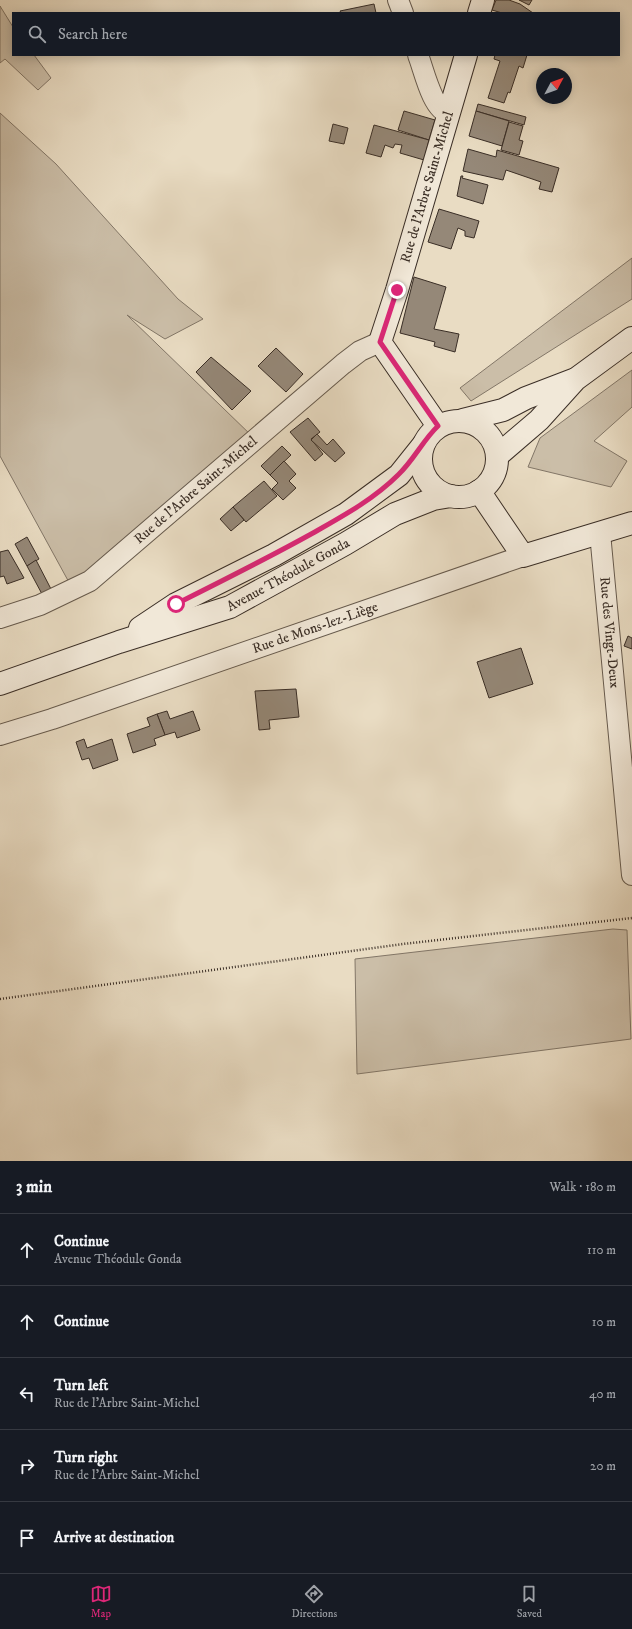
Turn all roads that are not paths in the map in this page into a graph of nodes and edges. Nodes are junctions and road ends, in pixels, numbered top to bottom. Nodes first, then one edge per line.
1 (398, 0) edge
2 (483, 0) edge
3 (403, 12) edge
4 (479, 12) edge
5 (418, 56) edge
6 (466, 56) edge
7 (448, 113) junction
8 (632, 338) edge
9 (380, 342) junction
10 (576, 379) junction
11 (463, 420) junction
12 (438, 426) junction
13 (423, 445) junction
14 (497, 456) junction
15 (479, 492) junction
16 (451, 496) junction
17 (632, 523) edge
18 (600, 533) junction
19 (523, 556) junction
20 (0, 618) edge
21 (119, 642) junction
22 (0, 684) edge
23 (0, 735) edge
24 (632, 875) edge

1 - 3 street
2 - 4 main road
5 - 7 street
6 - 7 main road, Rue de l'Arbre Saint-Michel
7 - 9 main road, Rue de l'Arbre Saint-Michel
8 - 10 main road
9 - 12 main road
9 - 20 street, Rue de l'Arbre Saint-Michel
10 - 11 main road
10 - 14 main road
11 - 12 main road
11 - 14 main road
12 - 13 main road
13 - 16 main road
13 - 21 main road, Avenue Théodule Gonda
14 - 15 main road
15 - 16 main road
15 - 19 main road
16 - 21 main road, Avenue Théodule Gonda
17 - 18 main road, Rue de Mons-lez-Liège
18 - 19 main road, Rue de Mons-lez-Liège
18 - 24 street, Rue des Vingt-Deux
19 - 23 street, Rue de Mons-lez-Liège
21 - 22 main road, Avenue Théodule Gonda

